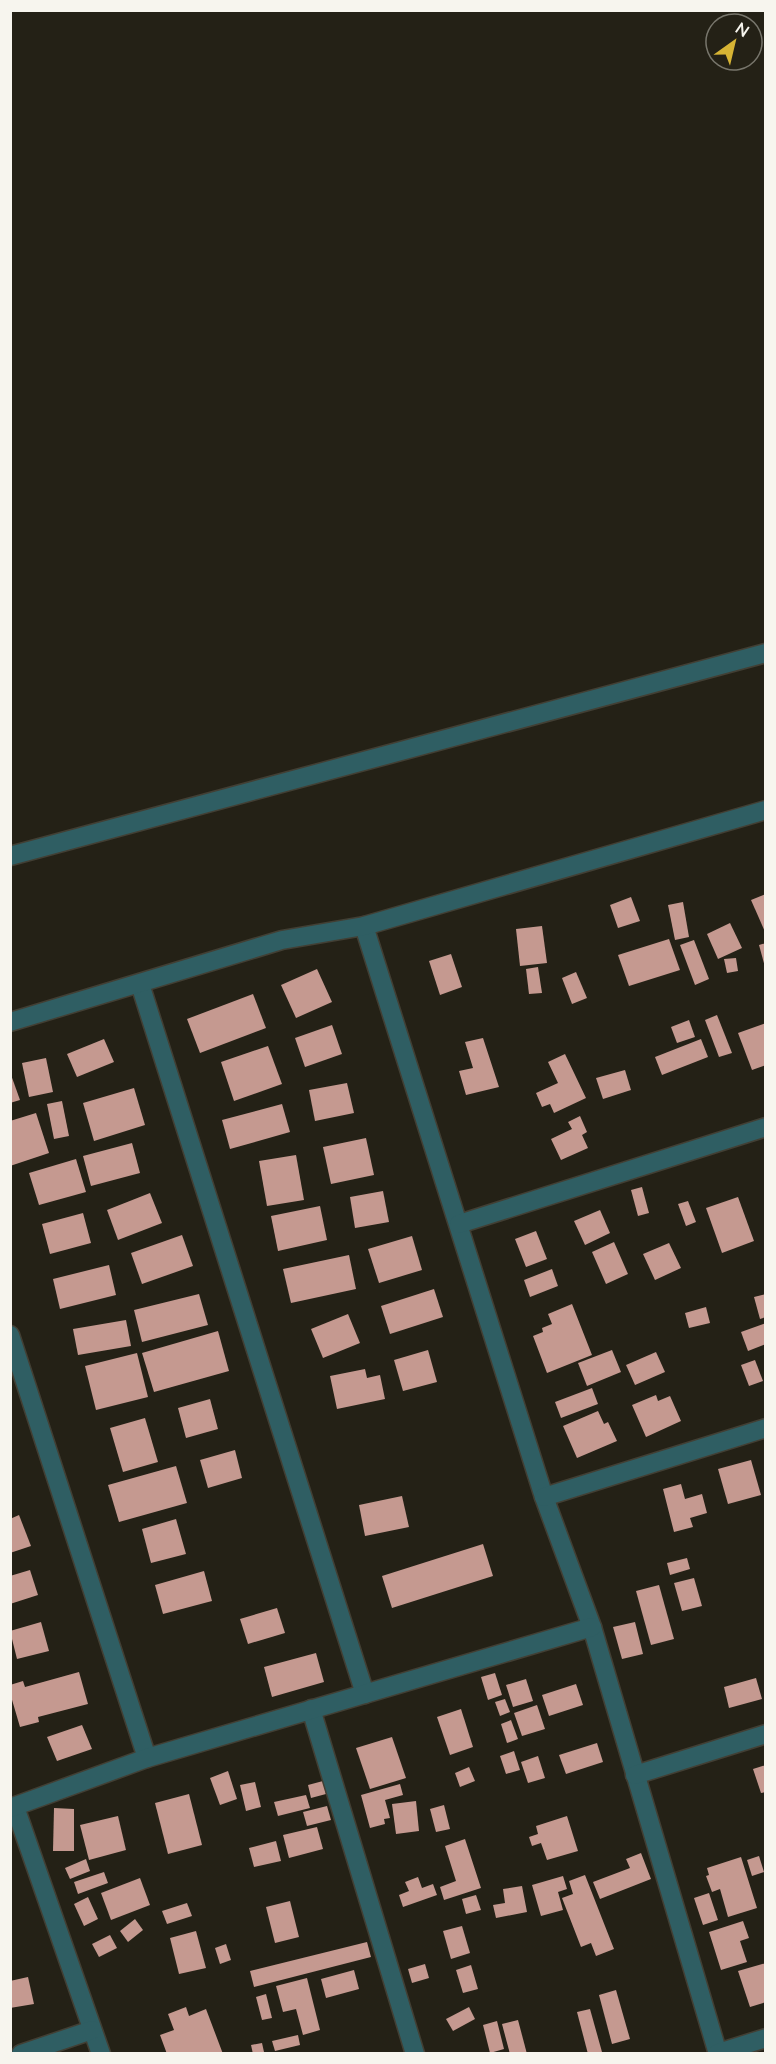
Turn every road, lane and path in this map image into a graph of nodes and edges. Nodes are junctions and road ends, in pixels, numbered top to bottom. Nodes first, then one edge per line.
1 (765, 653) edge
2 (765, 810) edge
3 (10, 856) edge
4 (364, 926) junction
5 (141, 984) junction
6 (10, 1022) edge
7 (765, 1127) edge
8 (459, 1224) junction
9 (10, 1335) edge
10 (765, 1428) edge
11 (544, 1497) junction
12 (592, 1627) junction
13 (365, 1694) junction
14 (311, 1709) junction
15 (765, 1734) edge
16 (147, 1758) junction
17 (635, 1775) junction
18 (13, 1808) edge
19 (92, 2030) junction
20 (765, 2038) edge
21 (718, 2053) edge
22 (21, 2054) edge
23 (101, 2054) edge
24 (415, 2054) edge

1 - 3 street
2 - 4 street
4 - 5 street
4 - 8 street
5 - 6 street
5 - 13 street
7 - 8 street
8 - 11 street
9 - 16 street
10 - 11 street
11 - 12 street
12 - 13 street
12 - 17 street
13 - 14 street
14 - 16 street
14 - 24 street
15 - 17 street
16 - 18 street
17 - 21 street
18 - 19 street
19 - 22 street
19 - 23 street
20 - 21 street

